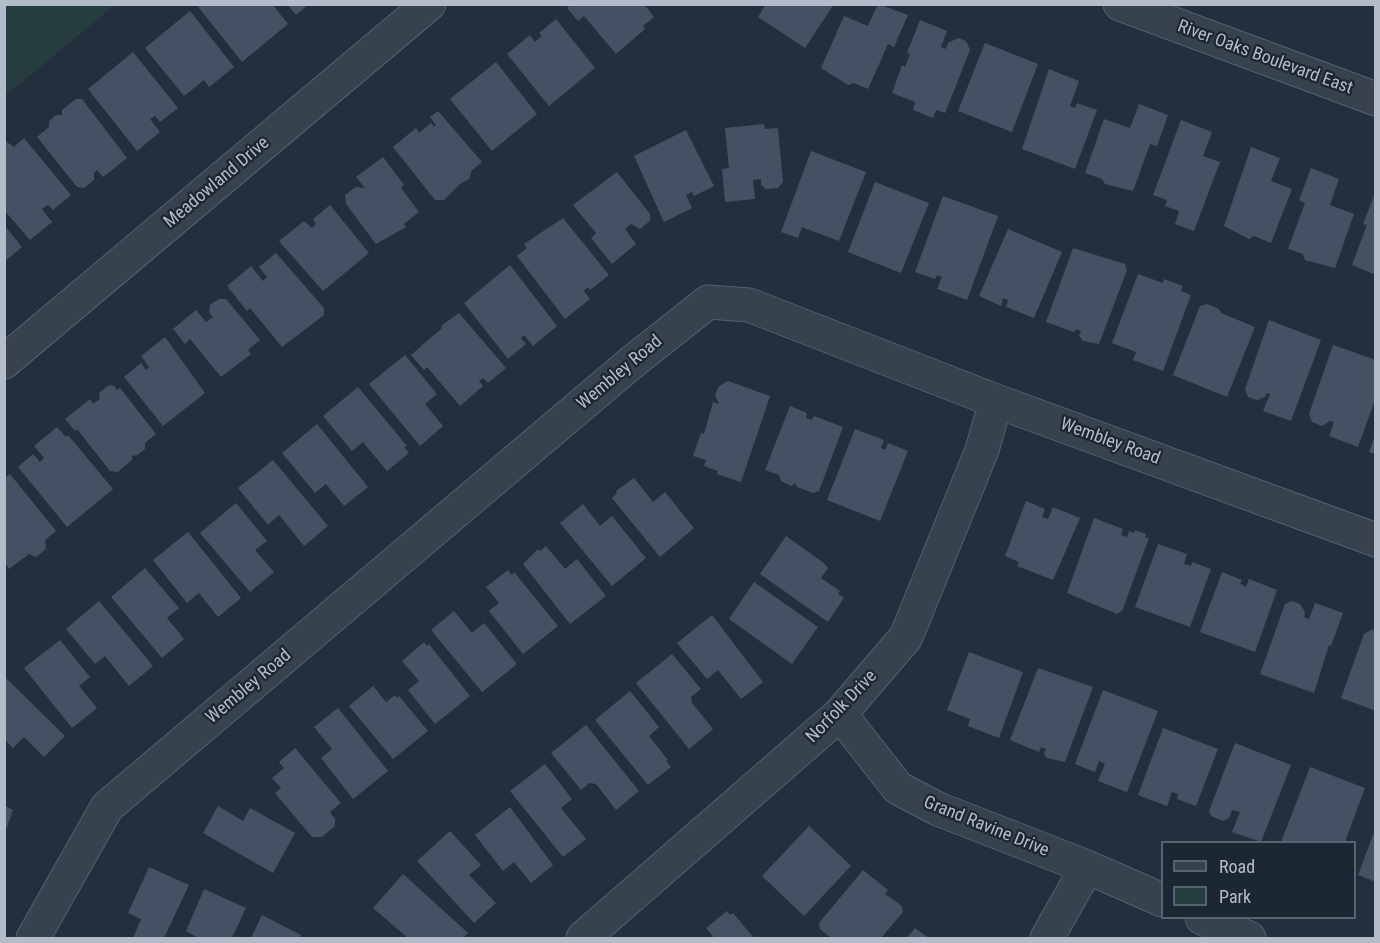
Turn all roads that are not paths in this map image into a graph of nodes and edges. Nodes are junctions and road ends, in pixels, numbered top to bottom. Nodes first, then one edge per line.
1 (429, 4) edge
2 (1120, 4) edge
3 (1376, 99) edge
4 (4, 362) edge
5 (996, 401) junction
6 (1376, 540) edge
7 (840, 714) junction
8 (1088, 867) junction
9 (1161, 900) edge
10 (1204, 919) edge
11 (33, 939) edge
12 (583, 939) edge
13 (1047, 939) edge
14 (1249, 939) edge

1 - 4 street, Meadowland Drive
2 - 3 street, River Oaks Boulevard East
5 - 6 street, Wembley Road
5 - 7 street, Norfolk Drive
5 - 11 street, Wembley Road
7 - 8 street, Grand Ravine Drive
7 - 12 street, Norfolk Drive
8 - 9 street, Grand Ravine Drive
8 - 13 street
10 - 14 street

